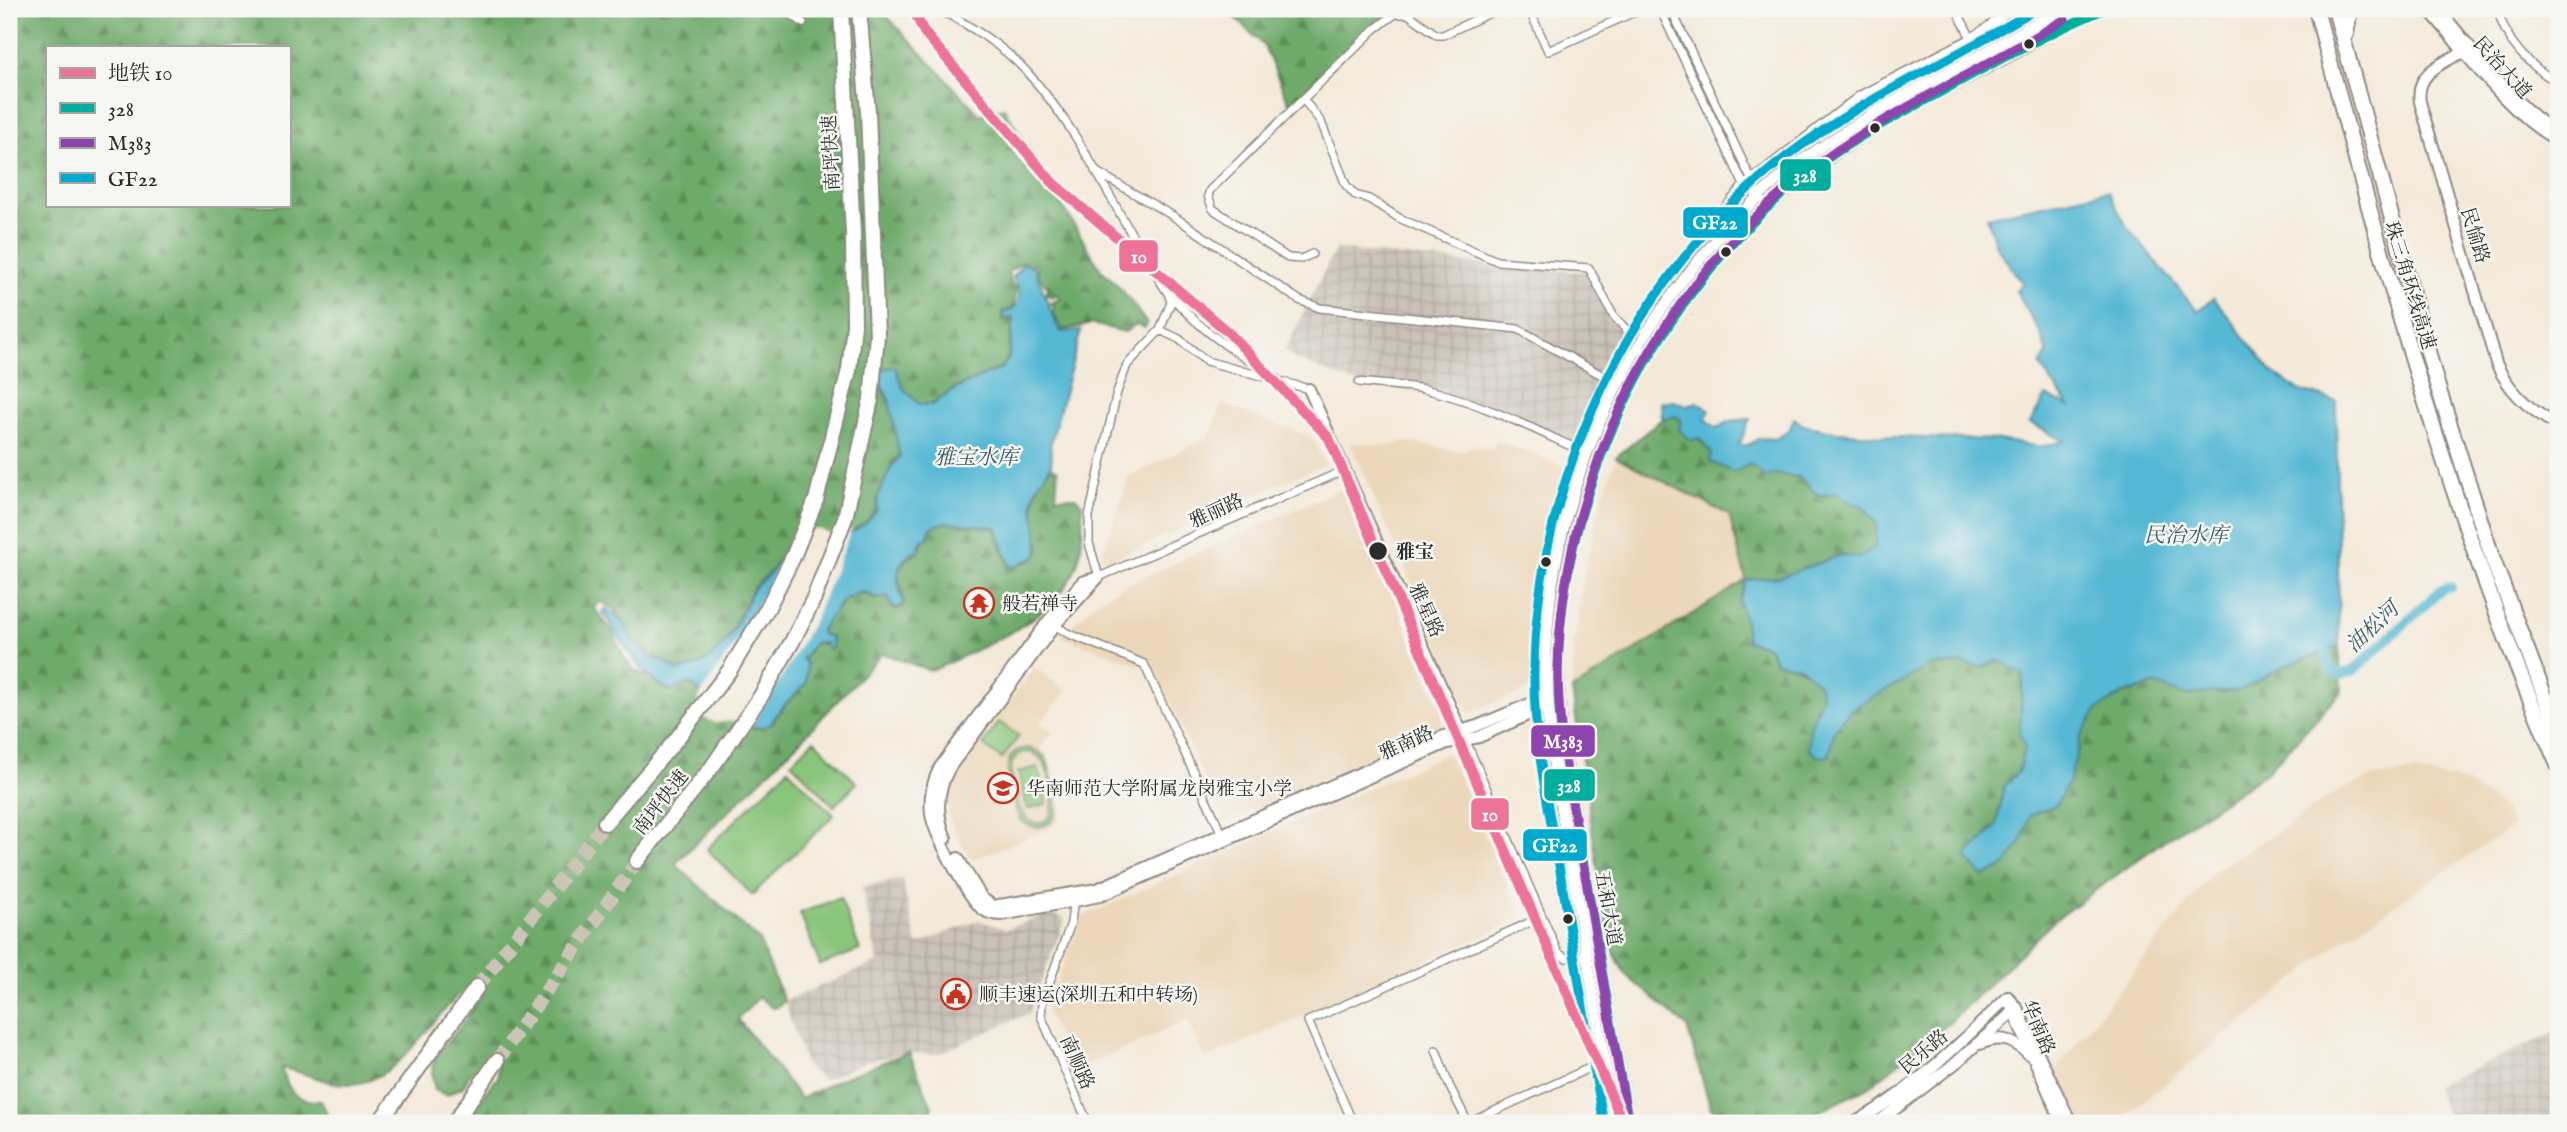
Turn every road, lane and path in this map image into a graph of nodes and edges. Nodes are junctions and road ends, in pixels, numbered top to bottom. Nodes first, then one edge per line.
1 (783, 9) edge
2 (841, 9) edge
3 (859, 9) edge
4 (869, 9) edge
5 (939, 9) edge
6 (1498, 9) edge
7 (1529, 9) edge
8 (1641, 9) edge
9 (1660, 9) edge
10 (1671, 9) edge
11 (1956, 9) edge
12 (2013, 9) edge
13 (2059, 9) edge
14 (2092, 9) edge
15 (2316, 9) edge
16 (2336, 9) edge
17 (2350, 9) edge
18 (2428, 9) edge
19 (2438, 9) edge
20 (2498, 9) edge
21 (803, 23) dead end
22 (1970, 38) junction
23 (2346, 49) junction
24 (2465, 51) junction
25 (2558, 83) edge
26 (1303, 99) junction
27 (868, 112) junction
28 (2558, 133) edge
29 (2558, 141) edge
30 (1095, 171) junction
31 (1753, 178) junction
32 (1744, 185) junction
33 (1759, 196) junction
34 (1768, 207) junction
35 (1312, 254) dead end
36 (1168, 293) junction
37 (1160, 330) junction
38 (1632, 336) junction
39 (1606, 377) junction
40 (1281, 380) junction
41 (1359, 382) dead end
42 (1618, 384) junction
43 (1309, 389) joint
44 (2558, 425) edge
45 (1586, 453) junction
46 (1345, 470) junction
47 (2489, 570) junction
48 (1099, 577) junction
49 (1052, 623) junction
50 (1559, 699) junction
51 (1547, 702) junction
52 (2558, 731) edge
53 (1463, 735) junction
54 (2558, 765) edge
55 (605, 823) tunnel mouth
56 (1222, 834) junction
57 (637, 862) tunnel mouth
58 (1074, 897) junction
59 (1542, 917) junction
60 (1587, 956) junction
61 (477, 987) tunnel mouth
62 (2008, 997) joint
63 (2015, 1011) junction
64 (1974, 1047) junction
65 (1436, 1050) dead end
66 (2031, 1056) junction
67 (497, 1061) tunnel mouth
68 (1605, 1061) junction
69 (379, 1123) edge
70 (454, 1123) edge
71 (1088, 1123) edge
72 (1353, 1123) edge
73 (1468, 1123) edge
74 (1616, 1123) edge
75 (1629, 1123) edge
76 (1854, 1123) edge
77 (1877, 1123) edge
78 (2062, 1123) edge
79 (2071, 1123) edge

1 - 21 street
2 - 55 highway, 南坪快速
3 - 27 highway, 南坪快速
4 - 27 highway
5 - 30 street
6 - 26 street
7 - 8 street
9 - 32 street
10 - 31 street
11 - 22 street
12 - 22 street
13 - 33 main road, 五和大道
14 - 34 main road, 五和大道
15 - 47 highway, 珠三角环线高速
16 - 23 highway, 珠三角环线高速
17 - 23 highway
18 - 24 main road, 民治大道
19 - 28 main road, 民治大道
20 - 25 street
22 - 31 street
23 - 47 highway, 珠三角环线高速
24 - 29 main road, 民治大道
24 - 44 main road, 民愉路
26 - 35 street
26 - 38 street
27 - 57 highway, 南坪快速
30 - 36 street
30 - 39 street
31 - 32 street
31 - 33 street
32 - 33 street
32 - 38 street
33 - 34 street
33 - 42 main road, 五和大道
34 - 50 main road, 五和大道
36 - 37 street
36 - 40 street
37 - 40 street
37 - 48 street
38 - 39 street
39 - 42 street
40 - 43 street
41 - 45 street
42 - 45 main road, 五和大道
43 - 46 main road, 雅星路
45 - 51 main road, 五和大道
46 - 48 street, 雅丽路
46 - 53 main road, 雅星路
47 - 52 highway
47 - 54 highway
48 - 49 main road, 雅南路
49 - 56 street
49 - 58 main road, 雅南路
50 - 51 main road
50 - 75 main road, 五和大道
51 - 53 main road, 雅南路
51 - 60 main road, 五和大道
53 - 56 main road, 雅南路
53 - 58 main road, 雅南路
53 - 59 street
56 - 58 main road, 雅南路
58 - 71 street, 南顺路
59 - 60 street
59 - 72 street
60 - 68 main road, 五和大道
61 - 69 highway
62 - 63 main road, 华南路
62 - 76 main road, 民乐路
63 - 64 main road, 民乐路
63 - 66 main road, 华南路
63 - 79 main road, 华南路
64 - 66 main road
64 - 77 main road, 民乐路
65 - 73 street
66 - 78 main road, 华南路
67 - 70 highway
68 - 73 street
68 - 74 main road, 五和大道

